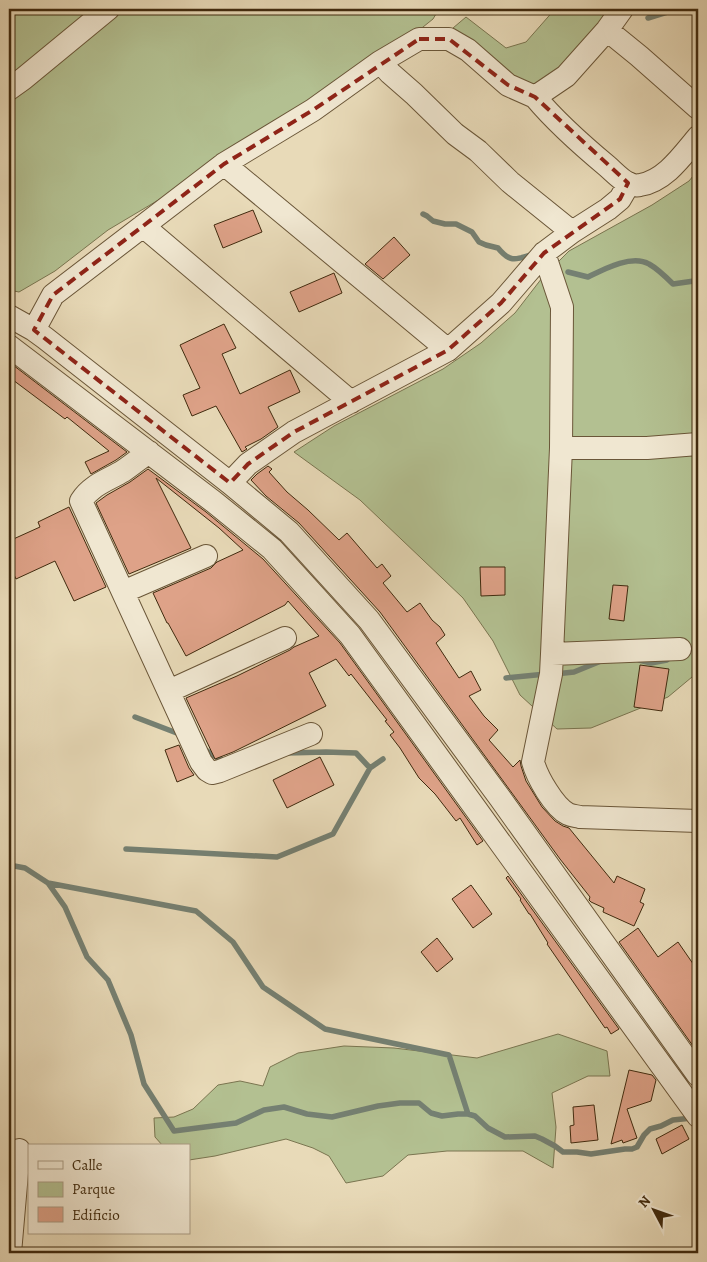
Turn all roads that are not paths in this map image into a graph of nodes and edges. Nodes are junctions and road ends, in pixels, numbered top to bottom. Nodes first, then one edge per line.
1 (108, 9) edge
2 (622, 9) edge
3 (607, 30) junction
4 (380, 62) junction
5 (9, 89) edge
6 (535, 97) junction
7 (698, 108) edge
8 (698, 137) edge
9 (224, 164) junction
10 (628, 183) junction
11 (143, 226) junction
12 (572, 232) junction
13 (544, 253) junction
14 (9, 316) edge
15 (34, 330) junction
16 (9, 346) edge
17 (448, 350) junction
18 (351, 402) junction
19 (698, 444) edge
20 (562, 448) junction
21 (149, 452) junction
22 (230, 483) junction
23 (206, 556) dead end
24 (123, 592) junction
25 (285, 638) dead end
26 (680, 649) dead end
27 (552, 654) junction
28 (168, 691) junction
29 (311, 734) dead end
30 (698, 821) edge
31 (698, 1075) edge
32 (698, 1116) edge
33 (19, 1150) dead end
34 (11, 1213) edge
35 (10, 1253) edge

1 - 5 street
2 - 3 street
3 - 6 street
3 - 7 street
4 - 6 street
4 - 9 street
4 - 12 street
6 - 10 street
8 - 10 street
9 - 11 street
9 - 17 street
10 - 12 street
11 - 15 street
11 - 18 street
12 - 13 street
13 - 17 street
13 - 20 street
14 - 15 street
15 - 22 street
16 - 21 street
17 - 18 street
18 - 22 street
19 - 20 street
20 - 27 street
21 - 24 street
21 - 32 street
22 - 31 street
23 - 24 street
24 - 28 street
25 - 28 street
26 - 27 street
27 - 30 street
28 - 29 street
33 - 34 street
34 - 35 street

